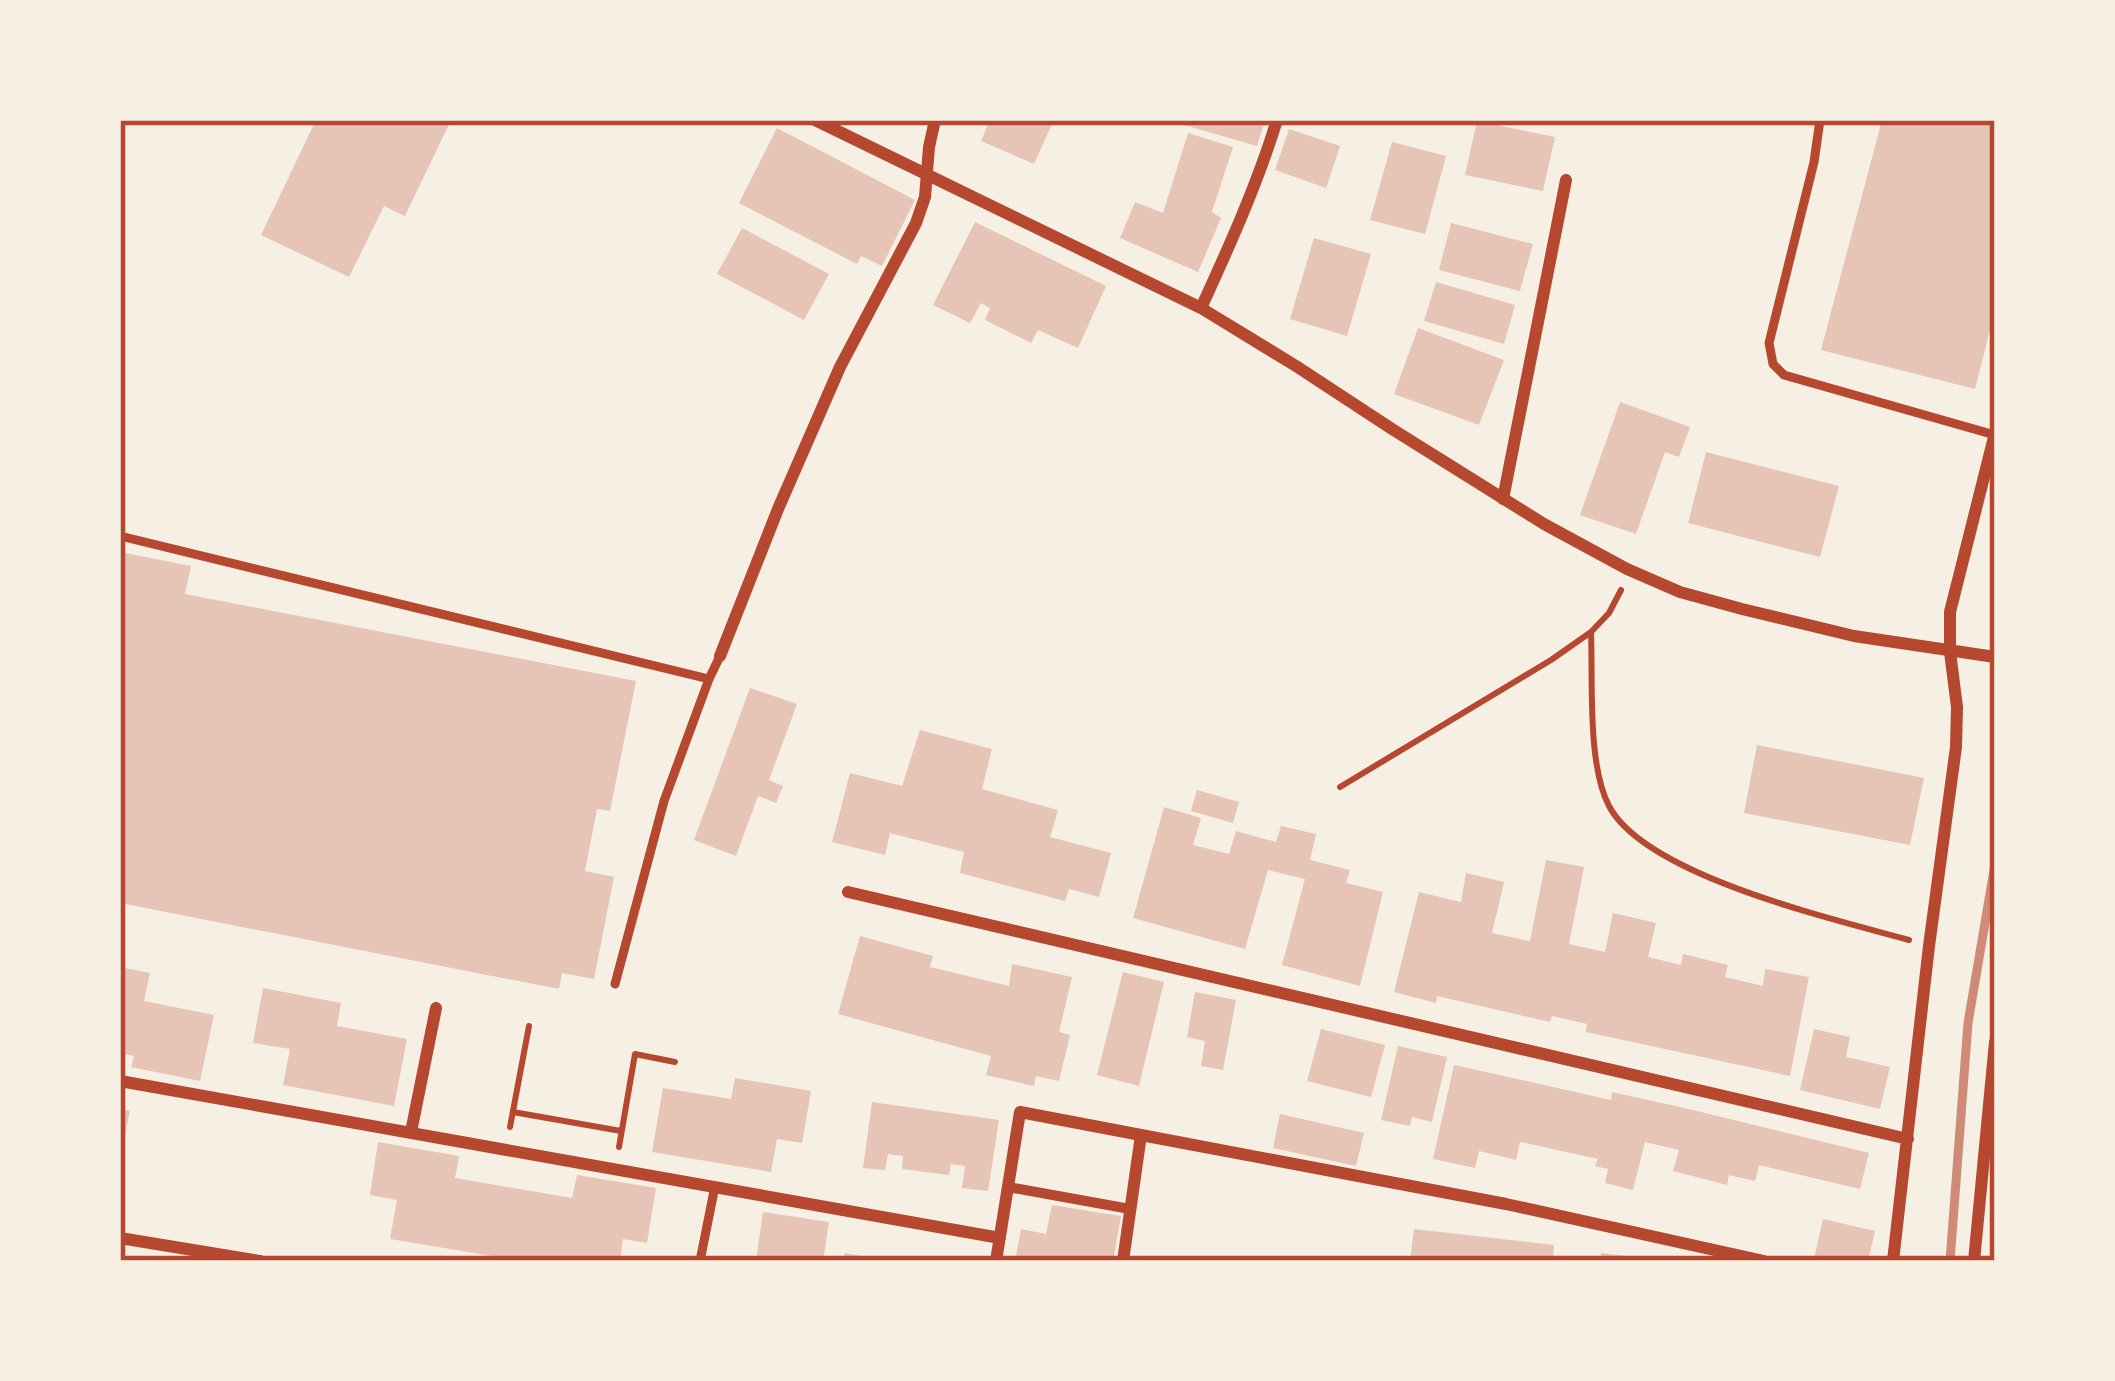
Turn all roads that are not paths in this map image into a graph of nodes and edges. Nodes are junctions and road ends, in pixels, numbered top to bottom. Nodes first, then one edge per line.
1 (815, 120) edge
2 (935, 120) edge
3 (1277, 120) edge
4 (1820, 120) edge
5 (928, 175) junction
6 (1566, 180) dead end
7 (1201, 308) junction
8 (1995, 434) edge
9 (1503, 499) junction
10 (120, 536) edge
11 (1949, 652) junction
12 (720, 656) joint
13 (1995, 657) edge
14 (709, 679) junction
15 (848, 892) dead end
16 (615, 984) dead end
17 (436, 1008) dead end
18 (1995, 1042) edge
19 (120, 1081) edge
20 (411, 1132) junction
21 (1142, 1135) junction
22 (1907, 1139) junction
23 (715, 1186) junction
24 (1008, 1187) junction
25 (1130, 1209) junction
26 (120, 1238) edge
27 (1000, 1238) junction
28 (260, 1261) edge
29 (700, 1261) edge
30 (996, 1261) edge
31 (1123, 1261) edge
32 (1764, 1261) edge
33 (1893, 1261) edge
34 (1974, 1261) edge

1 - 5 street
2 - 5 street
3 - 7 street
4 - 8 lane
5 - 7 street
5 - 12 street
6 - 9 street
7 - 9 street
8 - 11 street
9 - 11 street
10 - 14 lane
11 - 13 street
11 - 22 street
12 - 14 lane
14 - 16 lane
15 - 22 street
17 - 20 street
18 - 34 street
19 - 20 street
20 - 23 street
21 - 24 street
21 - 25 street
21 - 32 street
22 - 33 street
23 - 27 street
23 - 29 lane
24 - 25 street
24 - 27 street
25 - 31 street
26 - 28 street
27 - 30 street

